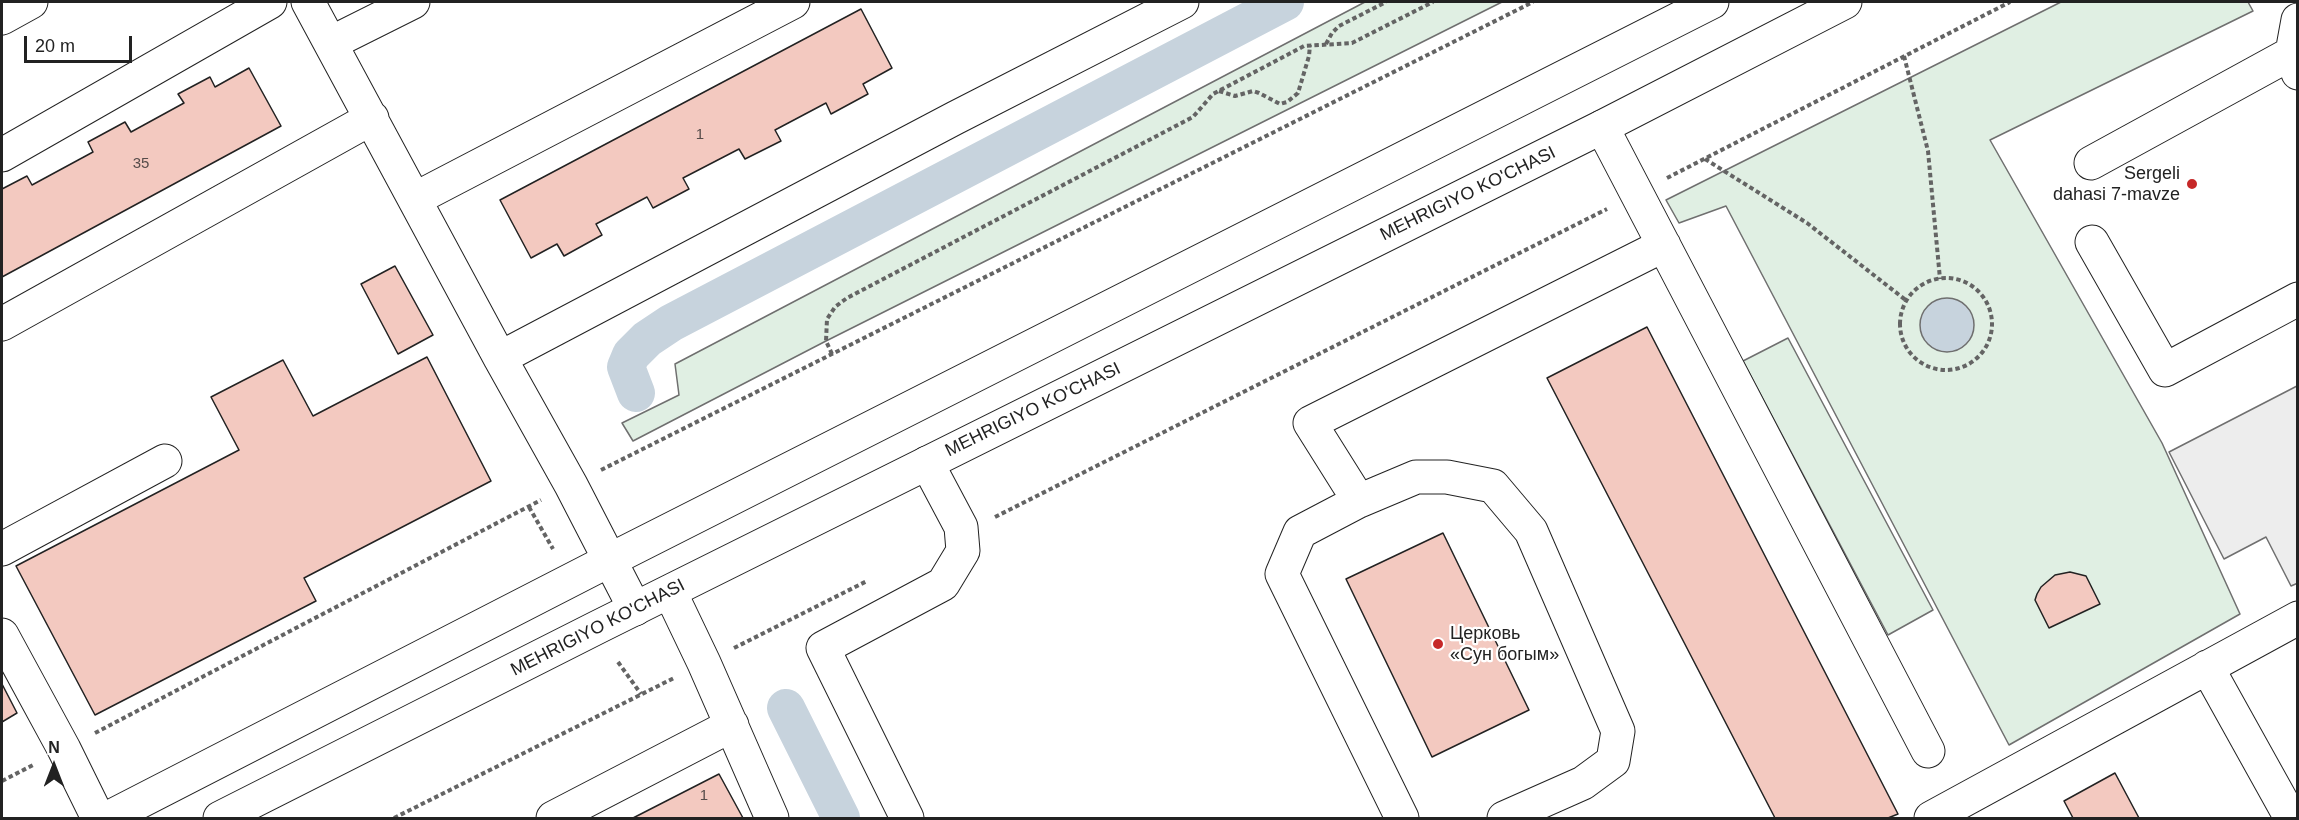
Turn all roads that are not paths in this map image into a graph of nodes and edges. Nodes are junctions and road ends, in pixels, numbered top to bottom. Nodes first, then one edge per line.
1 (31, 2) edge
2 (270, 2) edge
3 (308, 2) edge
4 (413, 2) edge
5 (793, 2) edge
6 (1182, 2) edge
7 (1712, 2) edge
8 (1845, 2) edge
9 (2, 18) edge
10 (2298, 20) edge
11 (331, 43) junction
12 (2295, 63) edge
13 (372, 118) junction
14 (1602, 127) junction
15 (2, 155) edge
16 (2091, 163) dead end
17 (415, 199) junction
18 (2092, 242) dead end
19 (1664, 245) junction
20 (2298, 299) edge
21 (2, 324) edge
22 (500, 358) junction
23 (165, 461) dead end
24 (927, 463) junction
25 (1359, 501) junction
26 (2, 549) edge
27 (610, 560) junction
28 (670, 592) junction
29 (635, 609) junction
30 (2298, 618) edge
31 (2, 635) edge
32 (2208, 667) junction
33 (732, 725) junction
34 (1928, 751) dead end
35 (98, 819) edge
36 (108, 819) edge
37 (220, 819) edge
38 (553, 819) edge
39 (772, 819) edge
40 (908, 819) edge
41 (1402, 819) edge
42 (1504, 819) edge
43 (1931, 819) edge
44 (2291, 819) edge

1 - 9 main road
2 - 15 main road
3 - 11 main road
4 - 11 main road
5 - 17 main road
6 - 22 main road
7 - 27 main road
8 - 14 main road, MEHRIGIYO KO'CHASI
10 - 12 main road
11 - 13 main road
12 - 16 main road
13 - 17 main road
13 - 21 main road
14 - 19 main road
14 - 24 main road, MEHRIGIYO KO'CHASI
17 - 22 main road
18 - 20 main road
19 - 25 main road
19 - 34 main road
22 - 27 main road
23 - 26 main road
24 - 28 main road, MEHRIGIYO KO'CHASI
24 - 40 main road
25 - 41 main road
25 - 42 main road
27 - 29 main road
27 - 36 main road
28 - 29 main road, MEHRIGIYO KO'CHASI
28 - 33 main road
29 - 37 main road, MEHRIGIYO KO'CHASI
30 - 32 main road
31 - 35 main road
32 - 43 main road
32 - 44 main road
33 - 38 main road
33 - 39 main road

